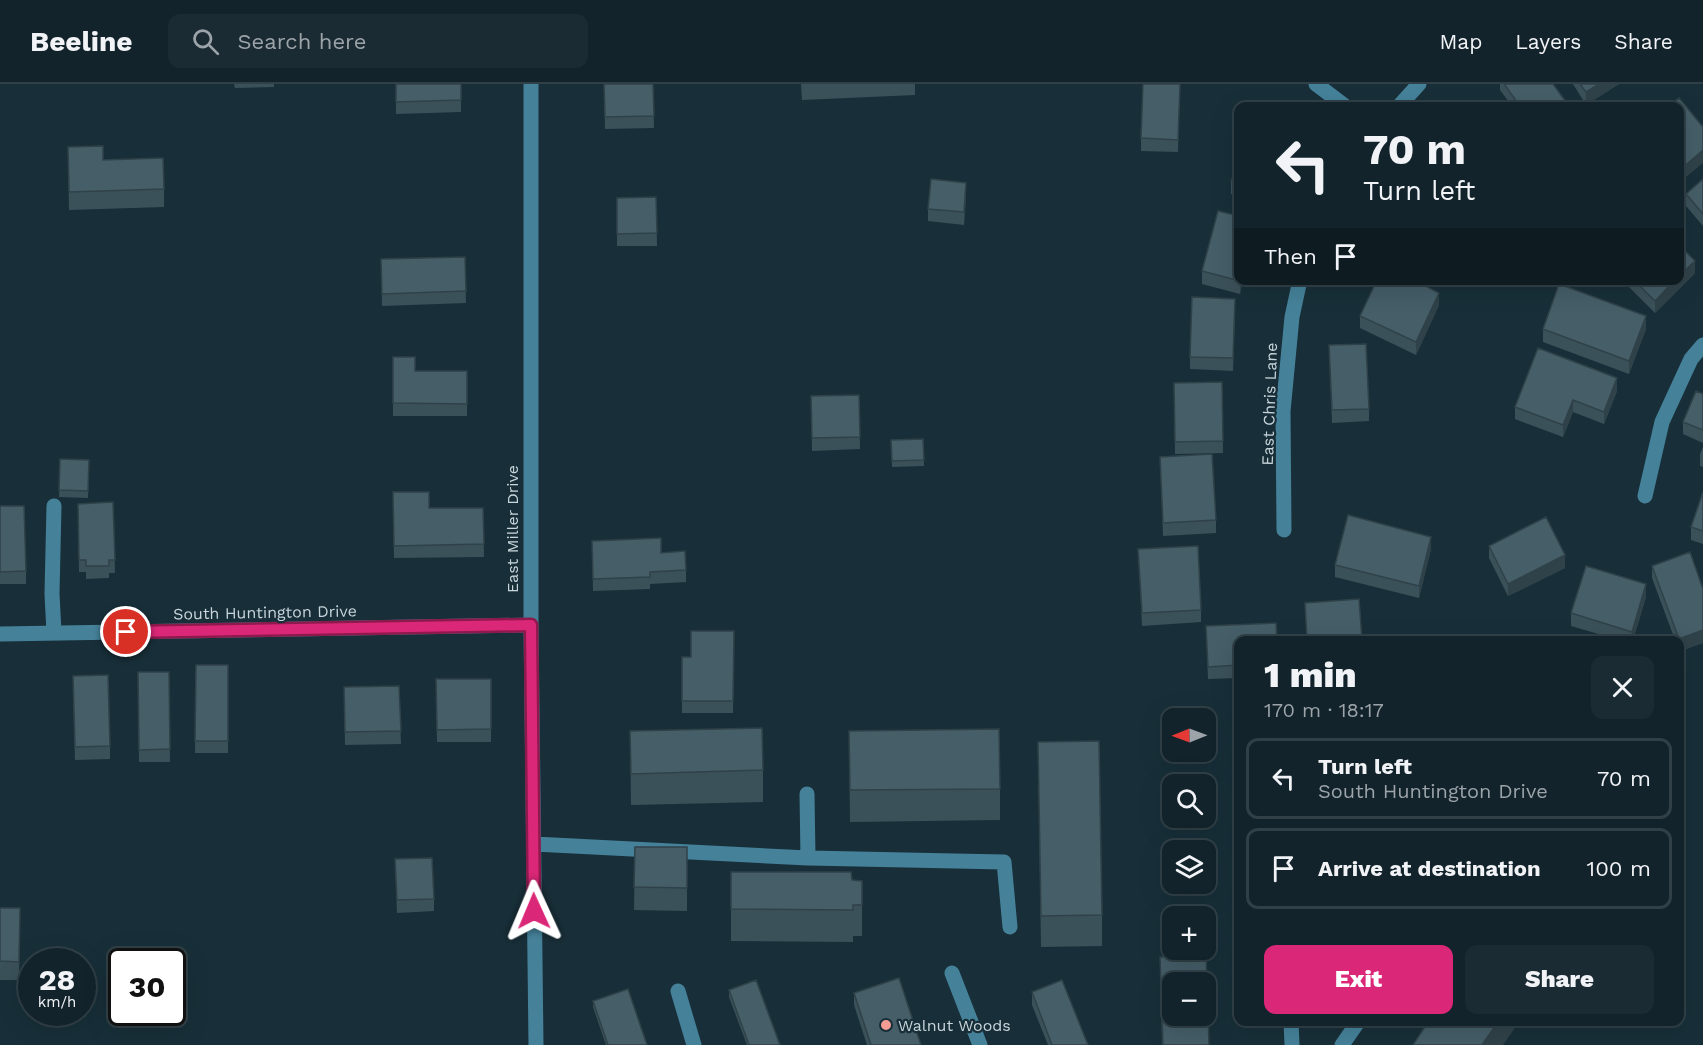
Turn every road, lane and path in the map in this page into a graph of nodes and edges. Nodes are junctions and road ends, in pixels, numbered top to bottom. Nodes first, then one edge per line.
1 (531, 84) edge
2 (1316, 84) edge
3 (1419, 84) edge
4 (1340, 102) edge
5 (1403, 102) edge
6 (1299, 285) edge
7 (1703, 345) edge
8 (1645, 496) dead end
9 (54, 506) dead end
10 (1284, 530) dead end
11 (531, 625) junction
12 (54, 633) junction
13 (0, 634) edge
14 (807, 794) dead end
15 (534, 844) junction
16 (808, 858) junction
17 (1010, 927) dead end
18 (952, 973) dead end
19 (678, 991) dead end
20 (1291, 1026) edge
21 (1355, 1026) edge
22 (536, 1045) edge
23 (694, 1045) edge
24 (980, 1045) edge
25 (1292, 1045) edge
26 (1342, 1045) edge

1 - 11 street, East Miller Drive
2 - 4 street
3 - 5 street
6 - 10 street, East Chris Lane
7 - 8 street
9 - 12 street
11 - 12 street, South Huntington Drive
11 - 15 street, East Miller Drive
12 - 13 street, South Huntington Drive
14 - 16 street
15 - 16 street
15 - 22 street, East Miller Drive
16 - 17 street
18 - 24 street
19 - 23 street
20 - 25 street
21 - 26 street

